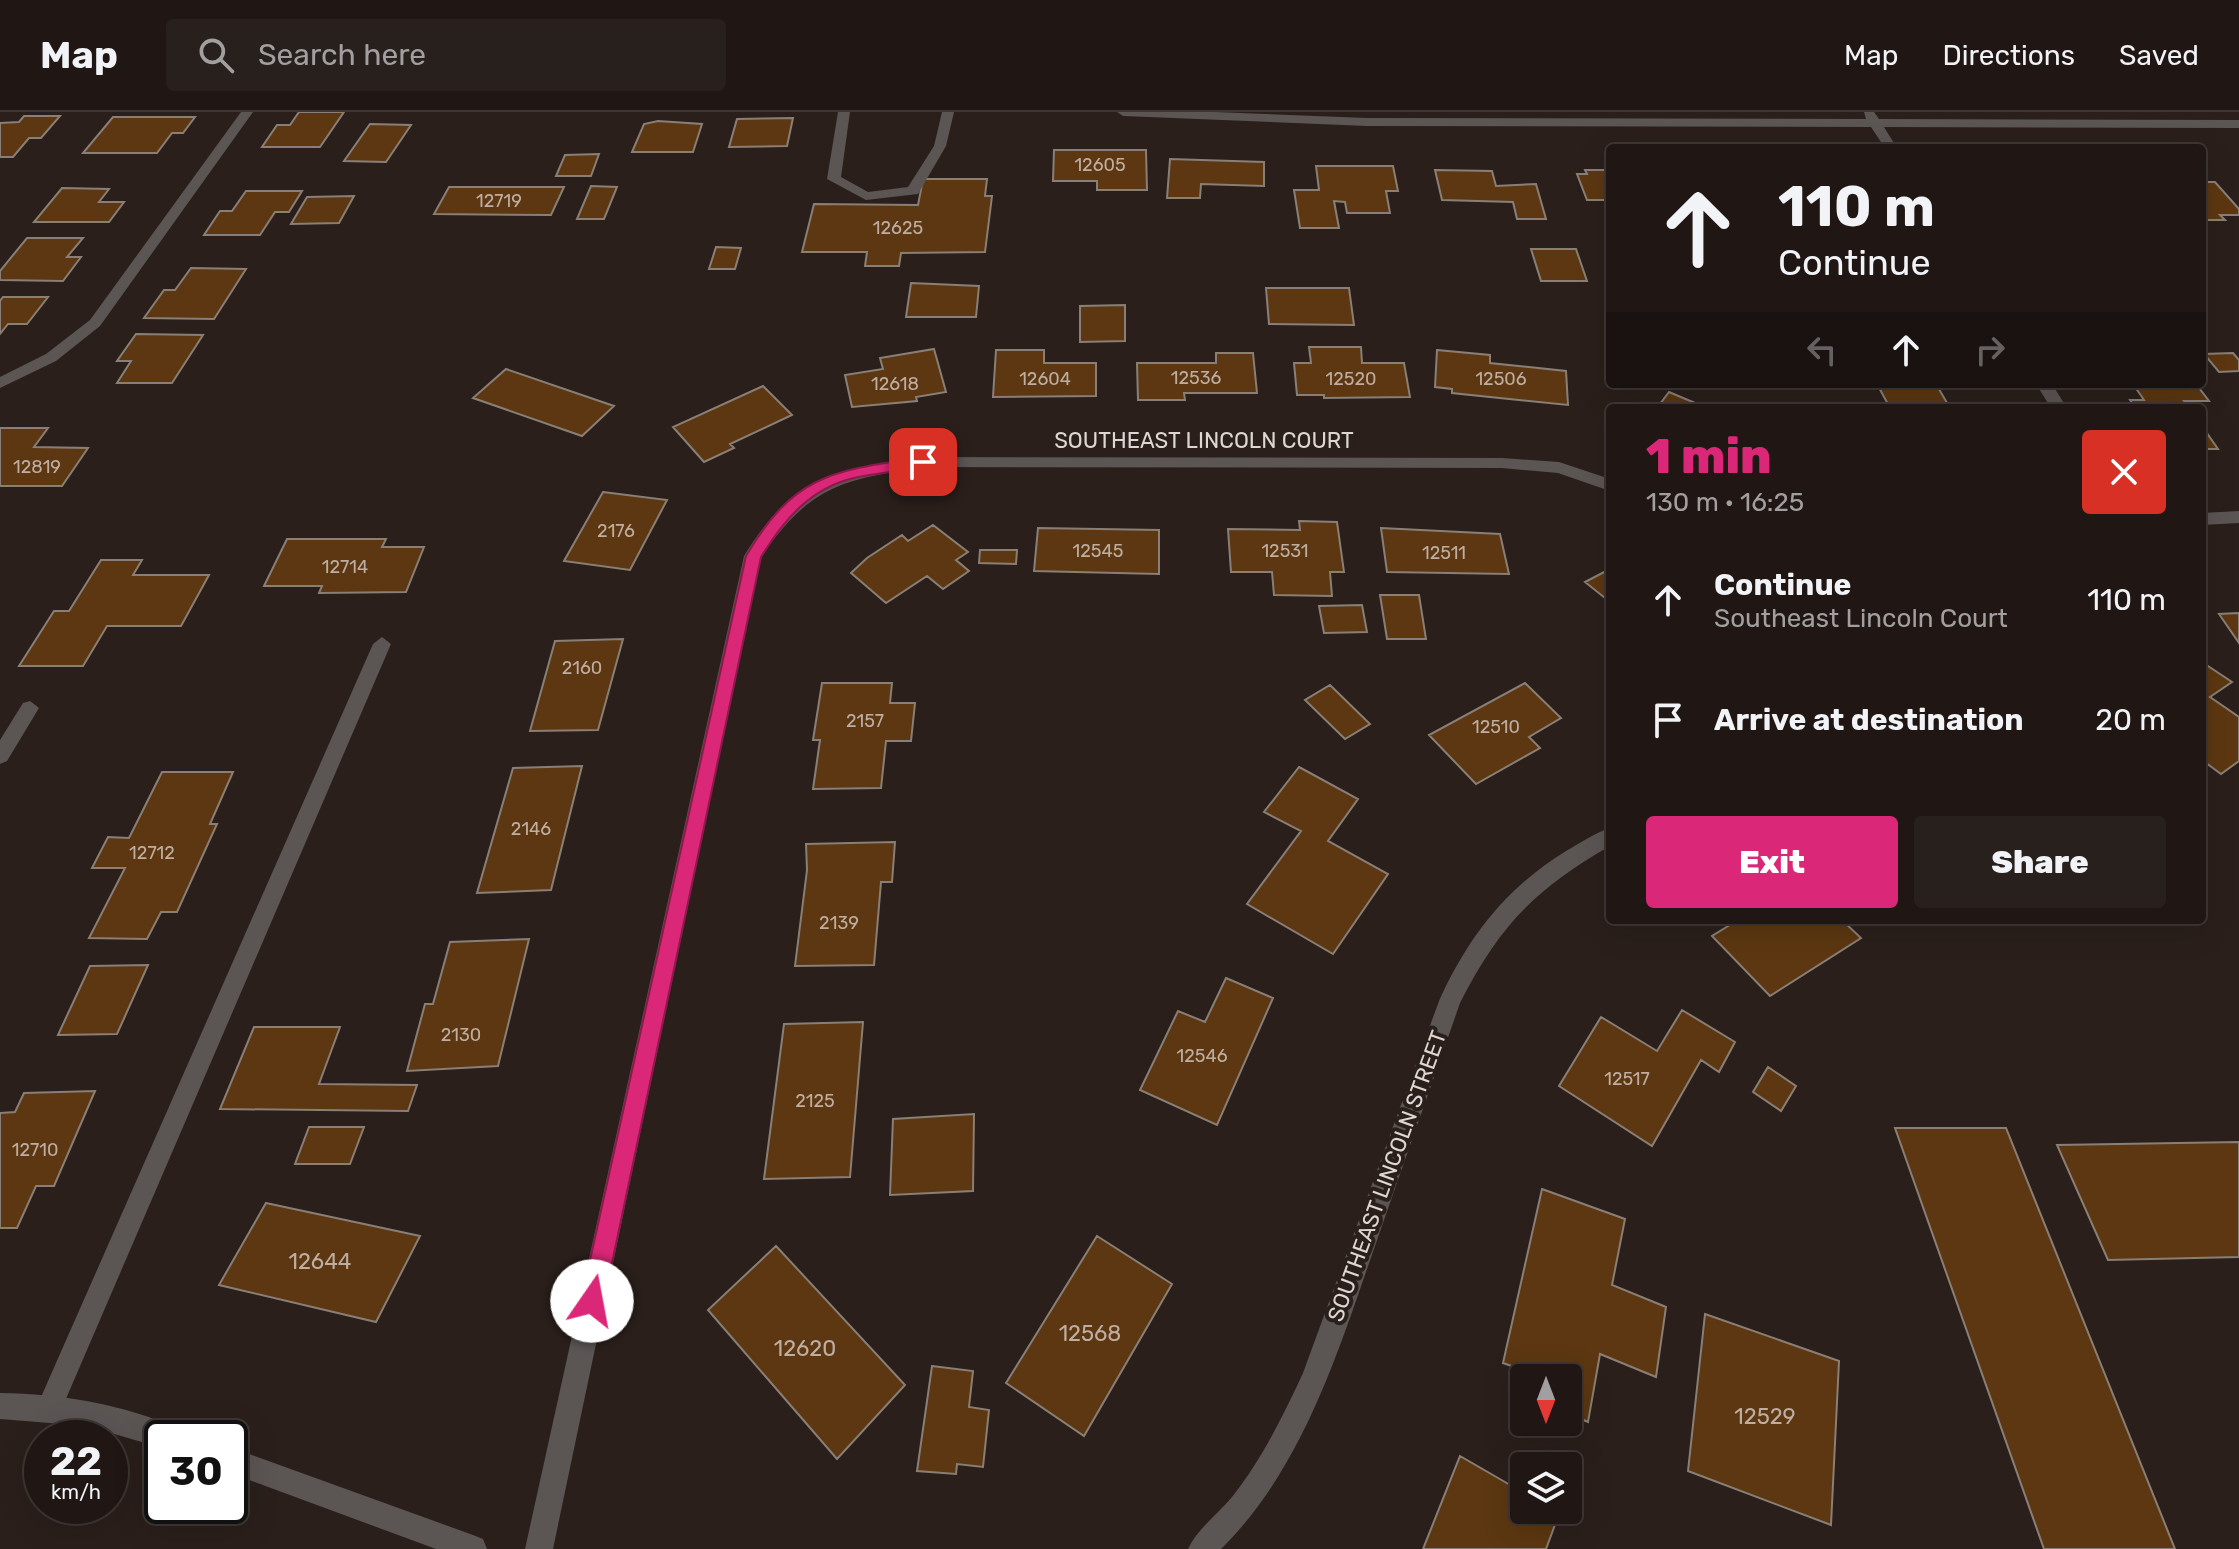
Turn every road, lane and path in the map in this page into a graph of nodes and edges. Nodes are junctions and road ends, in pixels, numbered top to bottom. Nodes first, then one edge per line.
1 (247, 112) edge
2 (844, 112) edge
3 (948, 112) edge
4 (1123, 112) edge
5 (1871, 118) edge
6 (2239, 124) edge
7 (1888, 144) edge
8 (0, 383) edge
9 (1606, 484) edge
10 (2239, 517) edge
11 (2206, 519) edge
12 (382, 644) dead end
13 (30, 708) dead end
14 (0, 756) edge
15 (1606, 839) edge
16 (0, 1406) edge
17 (50, 1406) junction
18 (144, 1429) edge
19 (248, 1467) edge
20 (473, 1549) edge
21 (539, 1549) edge
22 (1202, 1549) edge

1 - 8 street
2 - 3 street
4 - 5 street
5 - 6 street
5 - 7 street
9 - 21 street, SOUTHEAST LINCOLN COURT
10 - 11 street
12 - 17 street
13 - 14 street
15 - 22 street, SOUTHEAST LINCOLN STREET
16 - 17 street
17 - 18 street
19 - 20 street

